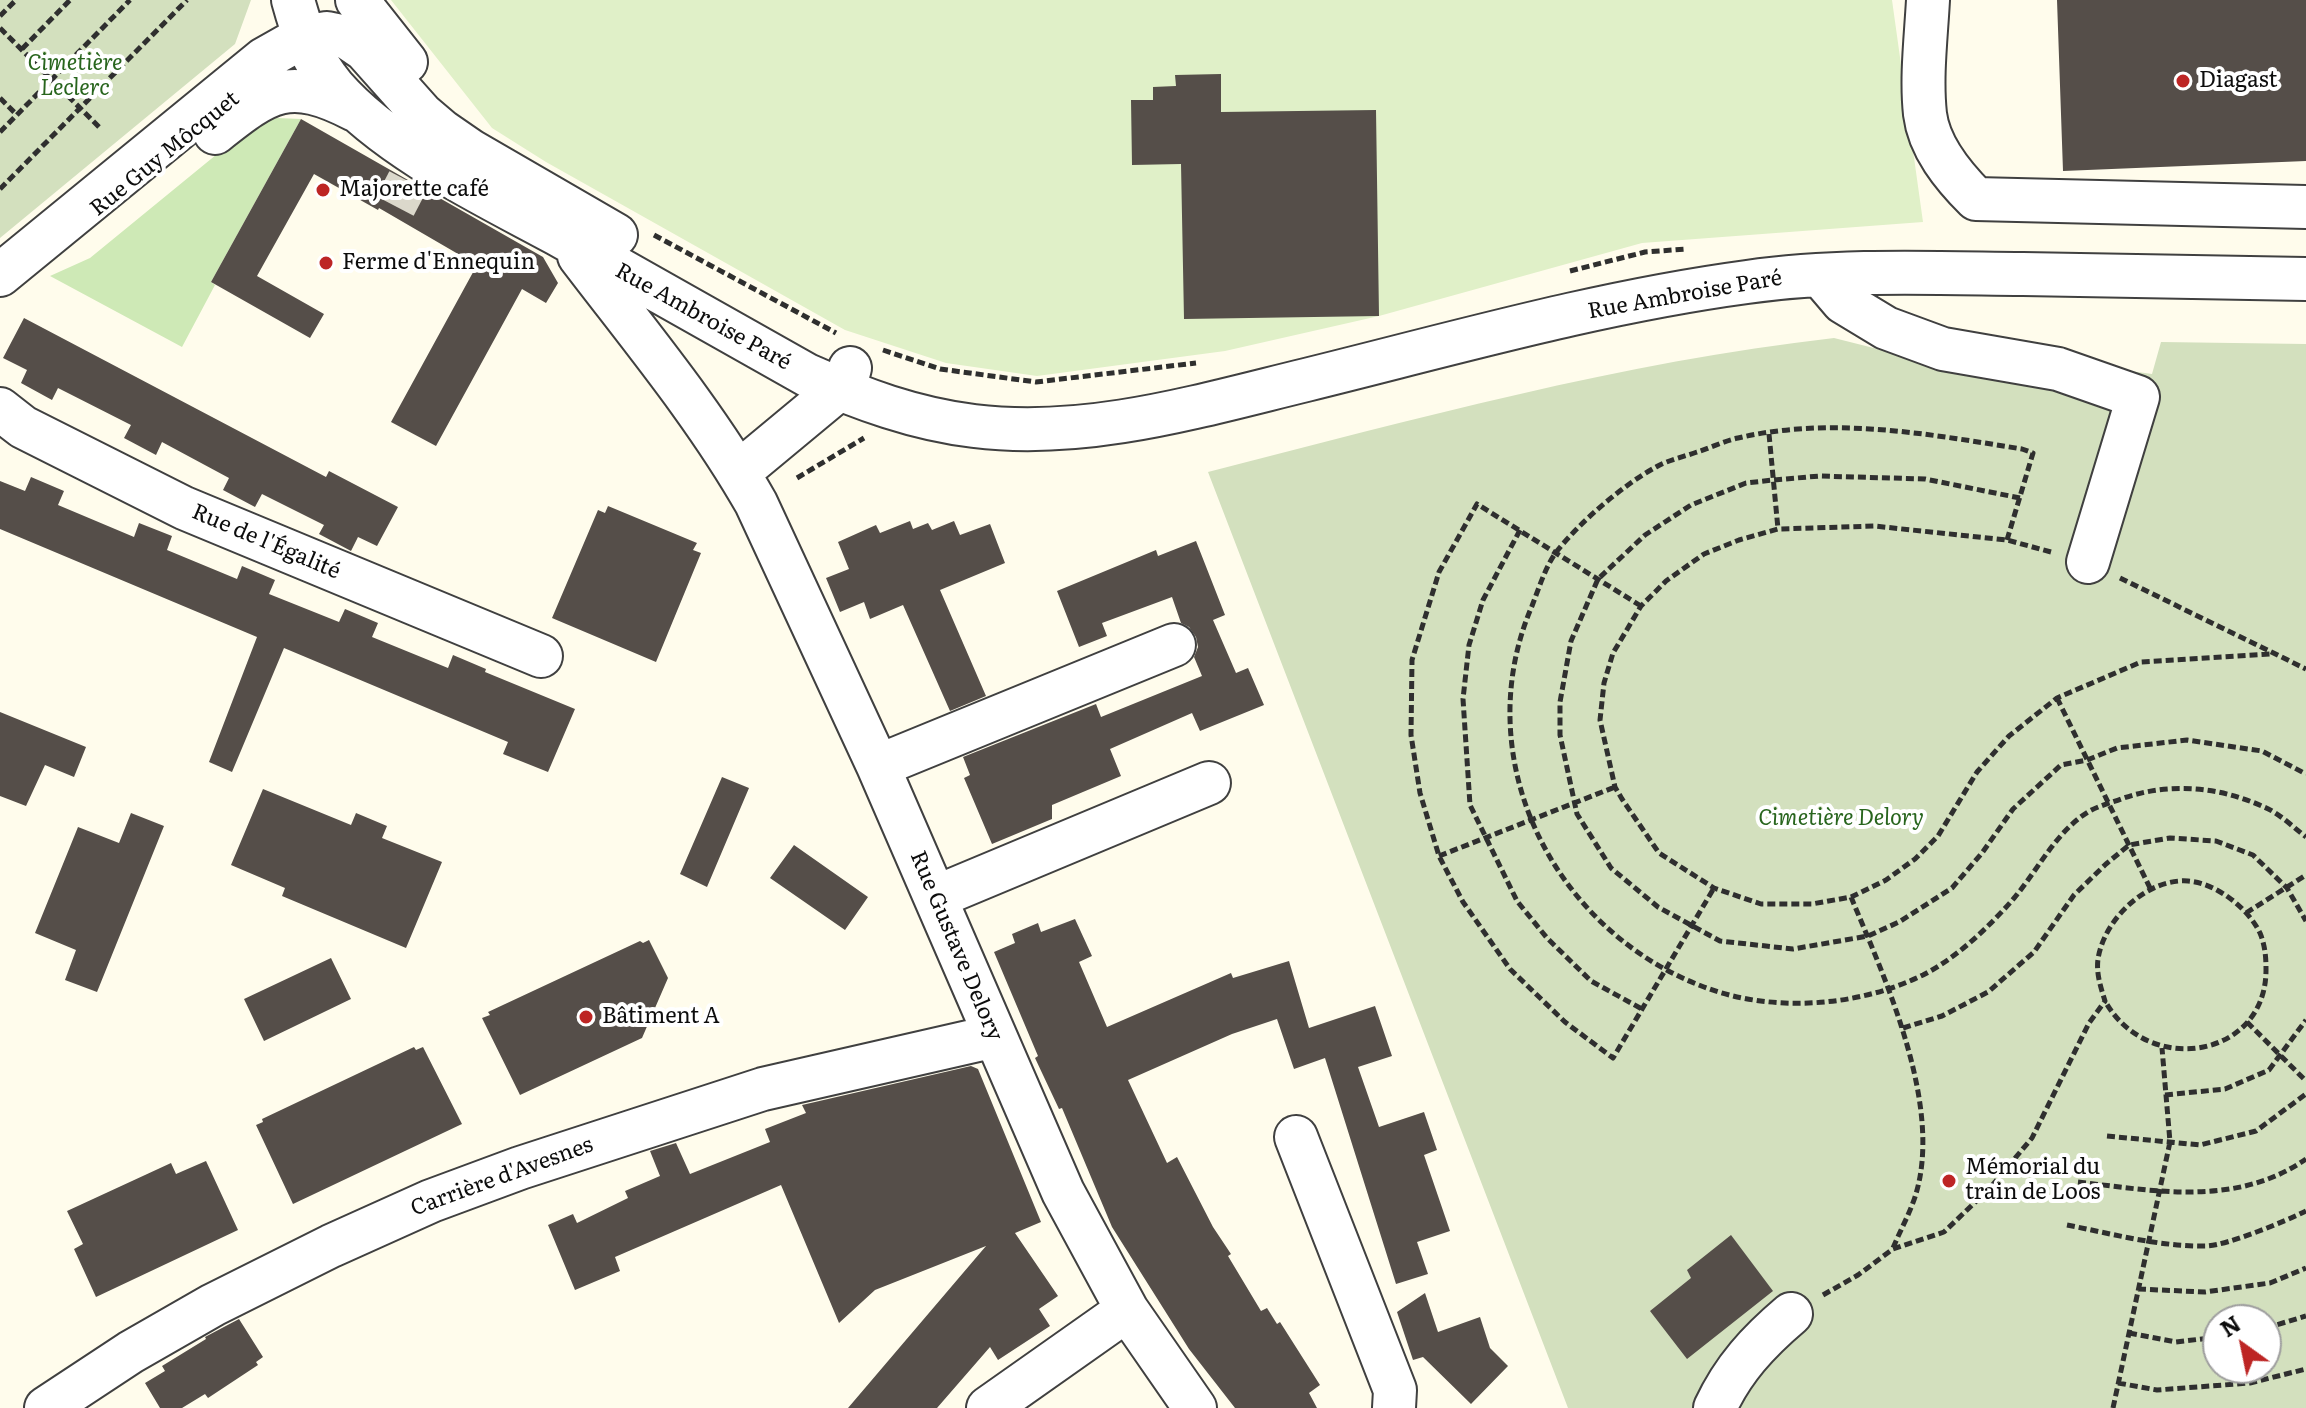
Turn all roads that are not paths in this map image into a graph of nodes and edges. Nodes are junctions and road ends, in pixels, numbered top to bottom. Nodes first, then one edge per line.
1 (357, 0) edge
2 (1928, 0) edge
3 (302, 12) edge
4 (362, 114) junction
5 (510, 174) junction
6 (2306, 207) edge
7 (566, 239) junction
8 (20, 264) edge
9 (1820, 275) junction
10 (2306, 279) edge
11 (850, 359) junction
12 (0, 409) edge
13 (747, 488) junction
14 (2088, 562) road end
15 (1174, 645) dead end
16 (541, 656) dead end
17 (878, 766) junction
18 (1209, 783) dead end
19 (936, 897) junction
20 (995, 1036) junction
21 (1296, 1137) dead end
22 (1127, 1310) junction
23 (1791, 1314) road end
24 (46, 1408) edge
25 (988, 1408) edge
26 (1195, 1408) edge
27 (1394, 1408) edge
28 (1715, 1408) edge

1 - 5 street, Rue Ambroise Paré
2 - 6 street
3 - 4 street, Rue Ambroise Paré
3 - 5 street, Rue Ambroise Paré
3 - 8 street, Rue Guy Môcquet
4 - 7 street, Rue Ambroise Paré
4 - 8 street, Rue Ambroise Paré
5 - 11 street, Rue Ambroise Paré
7 - 11 street, Rue Ambroise Paré
7 - 13 street, Rue Gustave Delory
9 - 10 street, Rue Ambroise Paré
9 - 11 street, Rue Ambroise Paré
9 - 14 street
11 - 13 street
12 - 16 street, Rue de l'Égalité
13 - 17 street, Rue Gustave Delory
15 - 17 street
17 - 19 street, Rue Gustave Delory
18 - 19 street
19 - 20 street, Rue Gustave Delory
20 - 22 street, Rue Gustave Delory
20 - 24 street, Carrière d'Avesnes
21 - 27 street
22 - 25 street
22 - 26 street, Rue Gustave Delory
23 - 28 street

